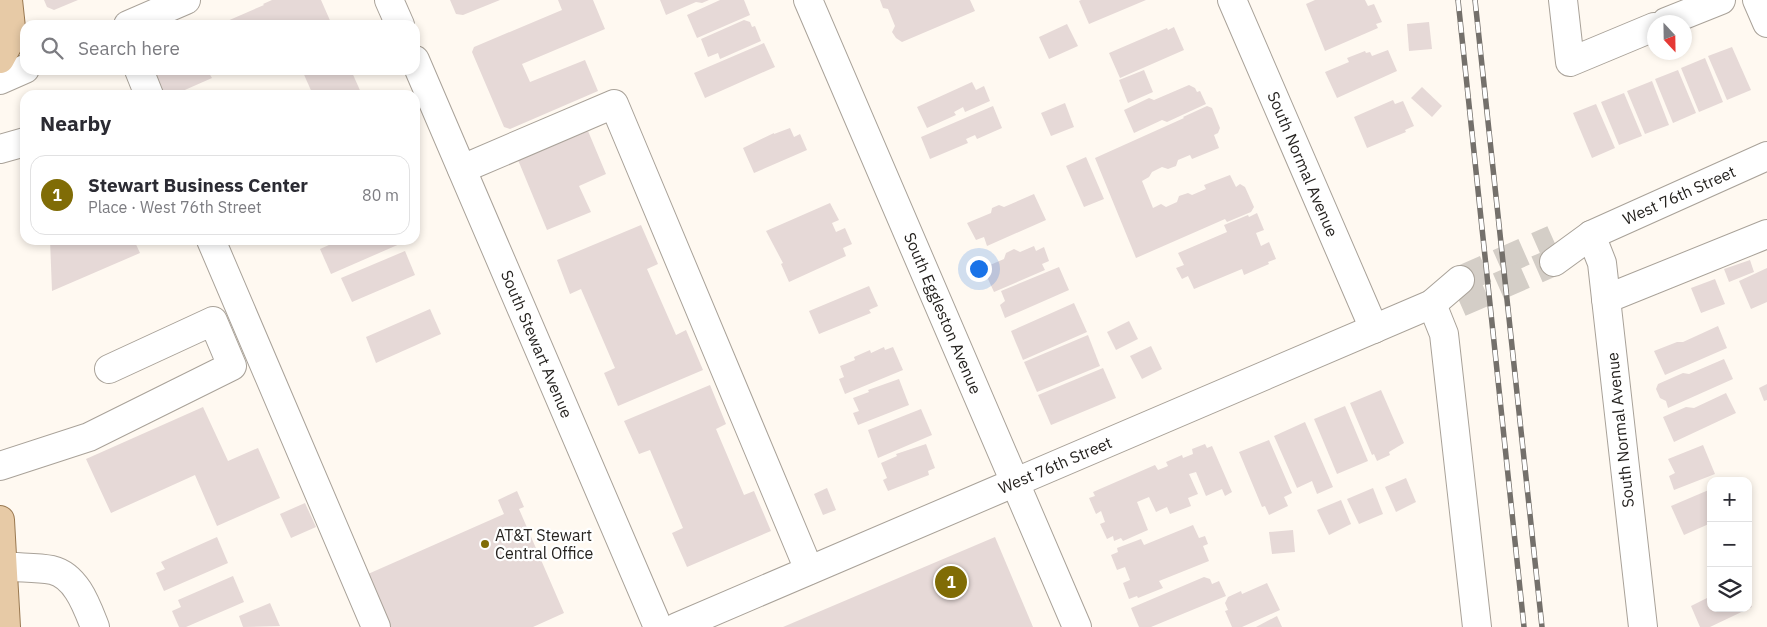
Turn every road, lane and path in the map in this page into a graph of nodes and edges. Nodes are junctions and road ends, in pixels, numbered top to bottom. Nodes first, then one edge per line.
1 (8, 0) edge
2 (186, 0) edge
3 (389, 0) edge
4 (808, 0) edge
5 (1232, 0) edge
6 (1563, 0) edge
7 (1721, 0) edge
8 (1756, 0) edge
9 (1684, 15) edge
10 (140, 20) edge
11 (398, 20) edge
12 (1767, 23) edge
13 (1647, 30) edge
14 (0, 59) edge
15 (20, 71) edge
16 (420, 72) edge
17 (141, 75) edge
18 (0, 80) edge
19 (148, 90) edge
20 (20, 143) edge
21 (0, 149) edge
22 (1767, 156) edge
23 (462, 169) junction
24 (1767, 234) edge
25 (1591, 235) junction
26 (213, 245) edge
27 (1554, 251) tunnel mouth
28 (1460, 291) tunnel mouth
29 (1606, 299) junction
30 (1432, 304) junction
31 (1374, 328) junction
32 (109, 369) dead end
33 (0, 466) edge
34 (1016, 482) junction
35 (0, 520) edge
36 (2, 566) junction
37 (809, 570) junction
38 (6, 627) edge
39 (96, 627) edge
40 (376, 627) edge
41 (658, 627) edge
42 (677, 627) edge
43 (1078, 627) edge
44 (1477, 627) edge
45 (1642, 627) edge

1 - 14 main road
2 - 10 street
3 - 11 street
4 - 34 street, South Eggleston Avenue
5 - 31 street, South Normal Avenue
6 - 13 street
7 - 9 street
8 - 12 street
15 - 18 street
16 - 23 street, South Stewart Avenue
17 - 19 street
20 - 21 street
22 - 25 street, West 76th Street
23 - 37 street
23 - 41 street, South Stewart Avenue
24 - 29 street
25 - 27 street, West 76th Street
25 - 29 street, South Normal Avenue
26 - 40 street
28 - 30 street, West 76th Street
29 - 45 street, South Normal Avenue
30 - 31 street, West 76th Street
30 - 44 street
31 - 34 street, West 76th Street
32 - 33 street
34 - 37 street, West 76th Street
34 - 43 street, South Eggleston Avenue
35 - 36 main road
36 - 38 main road
36 - 39 street
37 - 42 street, West 76th Street

